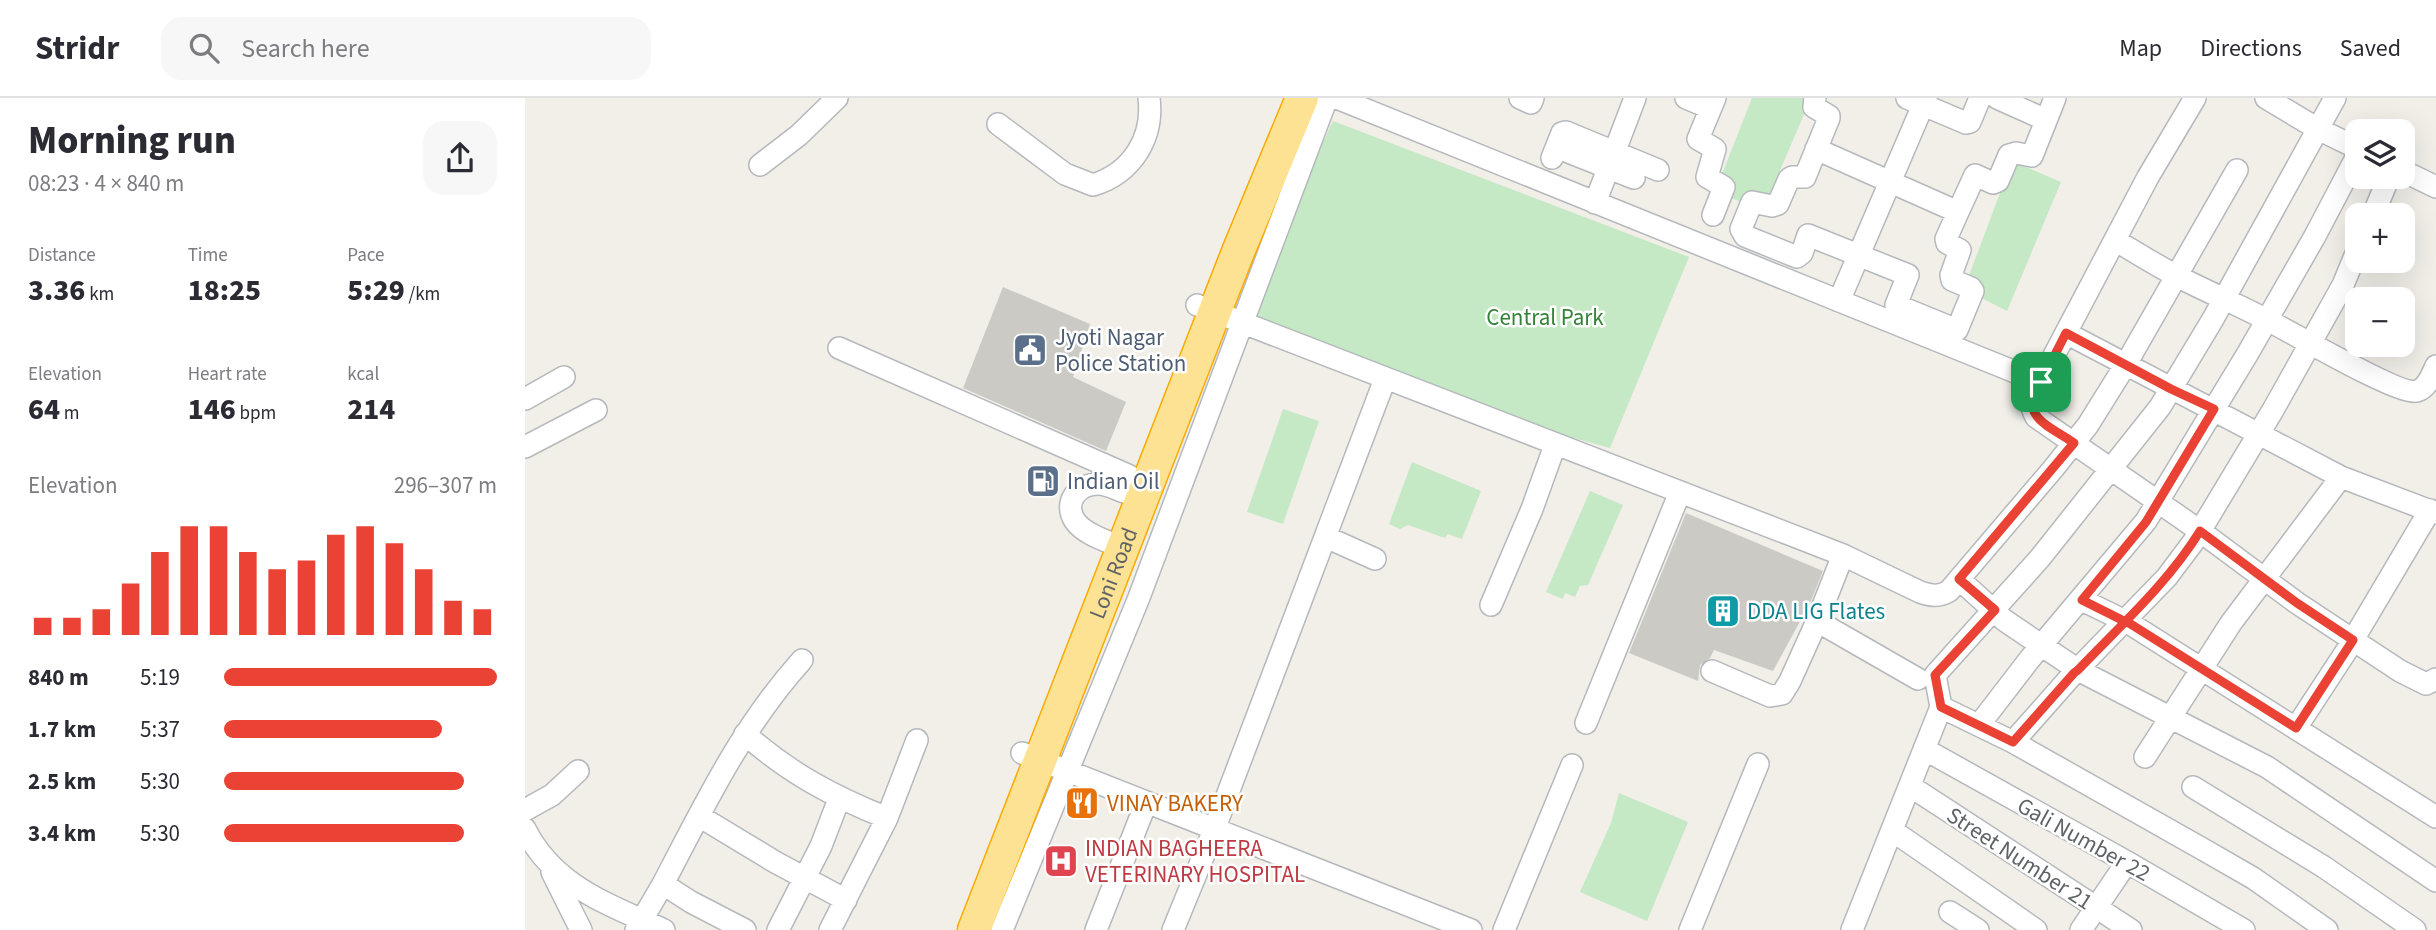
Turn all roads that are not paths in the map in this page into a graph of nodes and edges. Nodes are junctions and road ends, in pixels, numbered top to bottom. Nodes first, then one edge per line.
1 (837, 98) edge
2 (1149, 98) edge
3 (1279, 98) edge
4 (1302, 98) edge
5 (1327, 98) edge
6 (1337, 98) edge
7 (1520, 98) edge
8 (1533, 98) edge
9 (1635, 98) edge
10 (1686, 98) edge
11 (1815, 98) edge
12 (1958, 98) edge
13 (1980, 98) edge
14 (1997, 98) edge
15 (2055, 98) edge
16 (2195, 98) edge
17 (2266, 98) edge
18 (2335, 98) edge
19 (1923, 100) edge
20 (1713, 103) edge
21 (2046, 120) junction
22 (998, 124) dead end
23 (2318, 129) junction
24 (2345, 142) edge
25 (1816, 149) junction
26 (1559, 154) dead end
27 (1611, 160) junction
28 (761, 165) dead end
29 (1658, 170) dead end
30 (2237, 170) dead end
31 (2415, 177) edge
32 (1634, 178) dead end
33 (2345, 179) edge
34 (1891, 182) junction
35 (2436, 187) edge
36 (1595, 203) junction
37 (1958, 212) junction
38 (1713, 215) dead end
39 (2115, 240) junction
40 (1859, 255) junction
41 (2348, 273) edge
42 (2175, 276) junction
43 (2224, 299) junction
44 (1839, 301) junction
45 (1218, 314) junction
46 (2267, 320) junction
47 (2066, 333) junction
48 (2310, 343) junction
49 (839, 348) dead end
50 (2126, 364) junction
51 (2436, 366) edge
52 (564, 377) dead end
53 (1385, 379) junction
54 (2041, 382) junction
55 (2171, 389) junction
56 (525, 399) edge
57 (2214, 409) junction
58 (596, 410) dead end
59 (2258, 435) junction
60 (2074, 443) junction
61 (1555, 445) junction
62 (525, 447) edge
63 (2111, 470) junction
64 (2341, 477) junction
65 (1127, 484) junction
66 (1679, 492) junction
67 (2158, 502) junction
68 (2433, 511) edge
69 (2200, 531) junction
70 (1325, 537) junction
71 (1114, 544) junction
72 (1843, 555) junction
73 (1375, 559) dead end
74 (1959, 579) junction
75 (2266, 579) junction
76 (2082, 600) junction
77 (1491, 605) dead end
78 (1995, 610) junction
79 (1817, 621) junction
80 (2124, 621) junction
81 (2353, 640) junction
82 (2041, 646) junction
83 (803, 660) dead end
84 (2078, 670) junction
85 (2200, 670) junction
86 (1713, 671) dead end
87 (1918, 679) dead end
88 (2436, 679) edge
89 (1941, 707) junction
90 (2171, 716) junction
91 (1586, 723) dead end
92 (1979, 725) junction
93 (2296, 728) junction
94 (745, 734) junction
95 (917, 740) dead end
96 (2013, 742) junction
97 (1924, 749) junction
98 (2145, 757) dead end
99 (1043, 762) junction
100 (1758, 764) dead end
101 (1571, 765) dead end
102 (578, 771) dead end
103 (1910, 786) junction
104 (2193, 787) dead end
105 (838, 799) junction
106 (1146, 803) junction
107 (525, 810) edge
108 (699, 816) junction
109 (2436, 817) edge
110 (887, 818) junction
111 (525, 829) edge
112 (1214, 830) junction
113 (1893, 831) junction
114 (2127, 862) junction
115 (550, 867) junction
116 (803, 878) junction
117 (2436, 881) edge
118 (663, 884) junction
119 (846, 900) junction
120 (2096, 908) junction
121 (1950, 912) dead end
122 (638, 925) edge
123 (581, 930) edge
124 (664, 930) edge
125 (745, 930) edge
126 (778, 930) edge
127 (830, 930) edge
128 (953, 930) edge
129 (974, 930) edge
130 (1002, 930) edge
131 (1096, 930) edge
132 (1173, 930) edge
133 (1471, 930) edge
134 (1504, 930) edge
135 (1690, 930) edge
136 (1852, 930) edge
137 (1978, 930) edge
138 (2036, 930) edge
139 (2081, 930) edge
140 (2131, 930) edge
141 (2244, 930) edge
142 (2327, 930) edge
143 (2415, 930) edge

1 - 28 street
2 - 22 street
3 - 45 highway, Loni Road
4 - 45 highway, Loni Road
5 - 45 street
6 - 36 street
7 - 8 street
9 - 27 street
10 - 20 street
11 - 25 street
12 - 19 street
13 - 19 street
14 - 21 street
15 - 21 street
16 - 39 street
17 - 23 street
18 - 23 street
19 - 34 street
20 - 38 street
21 - 37 street
23 - 24 street
23 - 43 street
25 - 34 street
25 - 40 street
26 - 27 street
27 - 29 street
27 - 32 street
27 - 36 street
30 - 42 street
31 - 35 street
33 - 46 street
34 - 37 street
34 - 40 street
36 - 44 street
37 - 40 street
39 - 42 street
39 - 47 street
40 - 44 street
41 - 48 street
42 - 43 street
42 - 50 street
43 - 46 street
43 - 55 street
44 - 54 street
45 - 53 street
45 - 65 highway, Loni Road
45 - 71 highway, Loni Road
45 - 99 street
46 - 48 street
46 - 57 street
47 - 50 street
47 - 54 street
48 - 51 street
48 - 59 street
49 - 65 street
50 - 55 street
50 - 60 street
52 - 56 street
53 - 61 street
53 - 70 street
54 - 60 street
55 - 57 street
55 - 63 street
57 - 59 street
57 - 67 street
58 - 62 street
59 - 64 street
59 - 69 street
60 - 63 street
60 - 74 street
61 - 66 street
61 - 77 street
63 - 67 street
63 - 78 street
64 - 68 street
64 - 75 street
65 - 71 highway, Loni Road
65 - 71 street
66 - 72 street
66 - 91 street
67 - 69 street
67 - 76 street
68 - 81 street
69 - 75 street
69 - 80 street
70 - 73 street
70 - 112 street
71 - 99 highway, Loni Road
72 - 74 street
72 - 79 street
74 - 78 street
75 - 81 street
75 - 85 street
76 - 80 street
76 - 82 street
78 - 82 street
78 - 89 street
79 - 86 street
79 - 87 street
80 - 84 street
80 - 85 street
81 - 88 street
81 - 93 street
82 - 84 street
82 - 92 street
83 - 94 street
84 - 90 street
84 - 96 street
85 - 90 street
85 - 93 street
89 - 92 street
89 - 97 street
90 - 98 street
90 - 117 street
92 - 96 street
93 - 109 street
94 - 105 street
94 - 108 street
95 - 110 street
96 - 142 street
97 - 103 street
97 - 114 street, Gali Number 22
99 - 106 street
99 - 128 highway, Loni Road
99 - 129 highway, Loni Road
99 - 130 street
100 - 135 street
101 - 134 street
102 - 107 street
103 - 113 street
103 - 120 street, Street Number 21
104 - 143 street
105 - 110 street
105 - 116 street
106 - 112 street
106 - 131 street
108 - 116 street
108 - 118 street
110 - 119 street
111 - 115 street
112 - 132 street
112 - 133 street
113 - 136 street
113 - 138 street
114 - 120 street
114 - 141 street, Gali Number 22
115 - 122 street
115 - 123 street
116 - 119 street
116 - 126 street
118 - 122 street
118 - 125 street
119 - 127 street
120 - 139 street
120 - 140 street, Street Number 21
121 - 137 street
122 - 124 street

